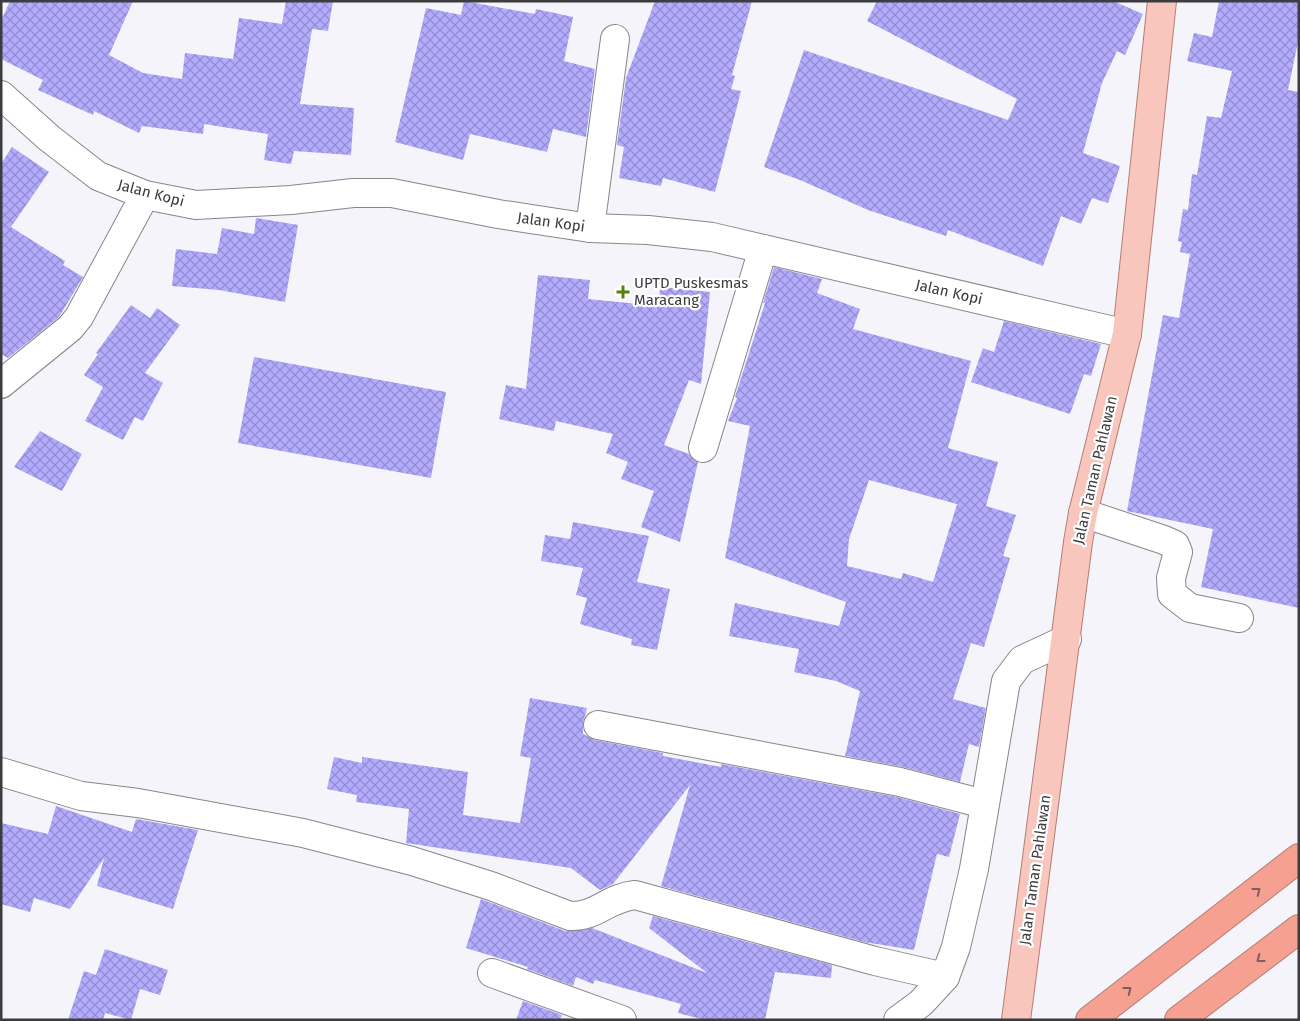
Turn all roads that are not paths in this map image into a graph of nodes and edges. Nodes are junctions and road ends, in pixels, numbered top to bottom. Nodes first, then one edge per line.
1 (1162, 1) edge
2 (616, 39) dead end
3 (1, 95) edge
4 (145, 195) junction
5 (590, 228) junction
6 (763, 249) junction
7 (1127, 334) junction
8 (1, 384) edge
9 (703, 448) dead end
10 (1083, 513) junction
11 (1239, 618) dead end
12 (1067, 639) junction
13 (598, 725) dead end
14 (1, 772) edge
15 (984, 804) junction
16 (1299, 858) edge
17 (1299, 929) edge
18 (492, 973) dead end
19 (945, 977) junction
20 (1017, 1009) edge
21 (622, 1020) edge
22 (898, 1020) edge
23 (1090, 1020) edge
24 (1179, 1020) edge

1 - 7 main road, Jalan Taman Pahlawan
2 - 5 street
3 - 4 street, Jalan Kopi
4 - 5 street, Jalan Kopi
4 - 8 street
5 - 6 street, Jalan Kopi
6 - 7 street, Jalan Kopi
6 - 9 street
7 - 10 main road, Jalan Taman Pahlawan
10 - 11 street
10 - 12 main road, Jalan Taman Pahlawan
12 - 15 street
12 - 20 main road, Jalan Taman Pahlawan
13 - 15 street
14 - 19 street
15 - 19 street
23 -> 16 highway
17 -> 24 highway
18 - 21 street
19 - 22 street

